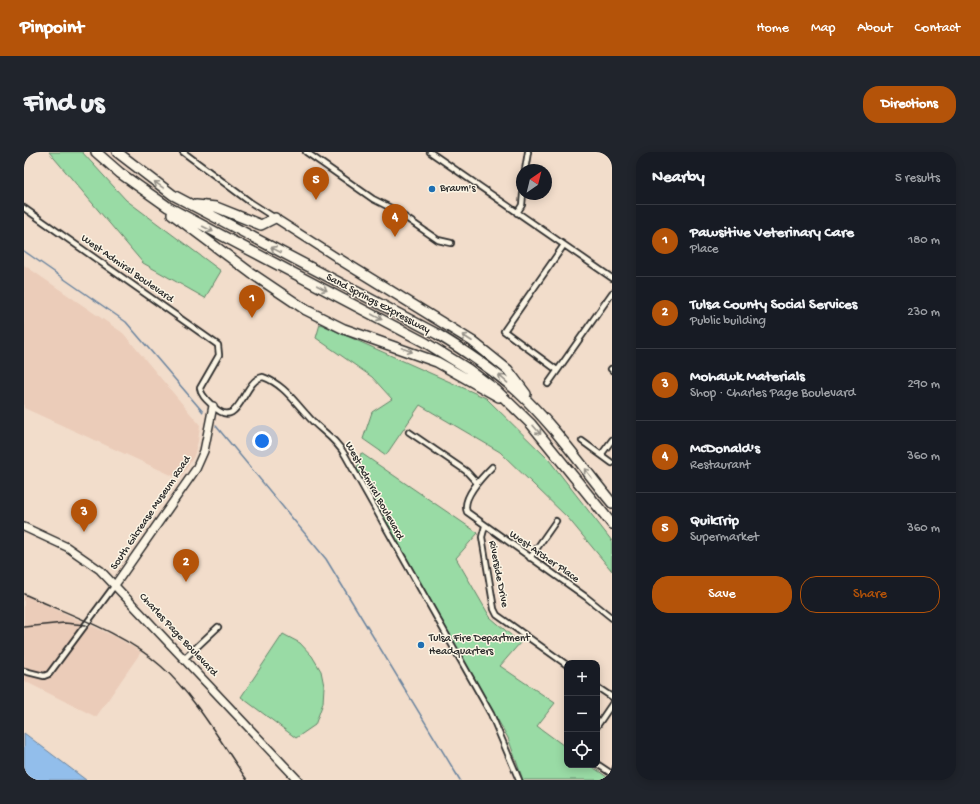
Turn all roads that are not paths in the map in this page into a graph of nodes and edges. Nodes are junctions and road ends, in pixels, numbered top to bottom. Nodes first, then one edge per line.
1 (96, 152) edge
2 (117, 152) edge
3 (183, 152) edge
4 (306, 152) edge
5 (430, 152) edge
6 (528, 152) edge
7 (526, 164) edge
8 (150, 195) junction
9 (522, 200) edge
10 (192, 205) junction
11 (24, 208) edge
12 (517, 213) junction
13 (275, 218) junction
14 (451, 243) dead end
15 (564, 245) junction
16 (342, 261) joint
17 (612, 278) edge
18 (612, 293) edge
19 (557, 370) junction
20 (548, 384) dead end
21 (510, 402) junction
22 (213, 406) junction
23 (550, 426) junction
24 (409, 432) dead end
25 (612, 440) edge
26 (582, 441) dead end
27 (601, 455) junction
28 (612, 462) edge
29 (492, 467) dead end
30 (477, 483) junction
31 (612, 503) edge
32 (556, 521) dead end
33 (612, 524) edge
34 (485, 526) junction
35 (24, 527) edge
36 (530, 558) junction
37 (115, 584) junction
38 (612, 618) edge
39 (218, 627) dead end
40 (184, 659) junction
41 (564, 663) edge
42 (24, 671) edge
43 (600, 689) edge
44 (612, 697) edge
45 (612, 704) edge
46 (600, 722) edge
47 (600, 766) edge
48 (612, 774) edge
49 (298, 780) edge
50 (519, 780) edge

1 - 8 highway, Sand Springs Expressway
10 -> 2 highway, Sand Springs Expressway
3 - 13 street
4 - 14 street
5 - 12 street
6 - 7 street
8 -> 21 highway, Sand Springs Expressway
8 -> 21 highway
9 - 12 street
10 - 13 highway
23 -> 10 highway, Sand Springs Expressway
11 - 22 street, West Admiral Boulevard
12 - 15 street
13 - 16 main road
15 - 17 street
15 - 19 street
23 -> 16 highway
18 - 19 street
19 - 20 street
21 -> 33 highway, Sand Springs Expressway
22 - 37 main road, South Gilcrease Museum Road
22 - 50 street, West Admiral Boulevard
31 -> 23 highway, Sand Springs Expressway
24 - 30 street
25 - 27 street
26 - 27 street
27 - 28 street
29 - 30 street
30 - 34 street, West Archer Place
32 - 36 street
34 - 36 street, West Archer Place
34 - 41 street, Riverside Drive
35 - 37 main road, Charles Page Boulevard
36 - 38 street, West Archer Place
37 - 40 main road, Charles Page Boulevard
37 - 42 street
39 - 40 street
40 - 49 main road, Charles Page Boulevard
43 - 44 street
45 - 46 street
47 - 48 street

